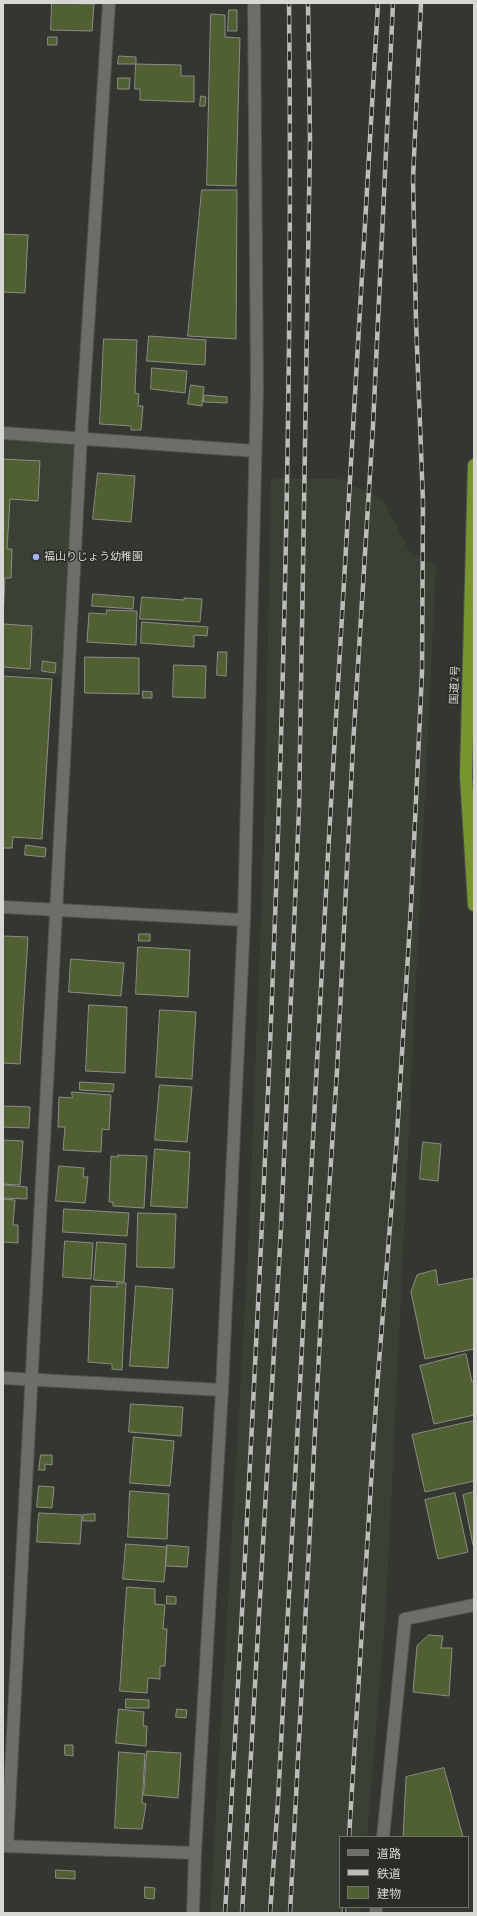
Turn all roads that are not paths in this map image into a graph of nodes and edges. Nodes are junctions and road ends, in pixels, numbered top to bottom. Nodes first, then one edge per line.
1 (109, 3) edge
2 (254, 3) edge
3 (3, 433) edge
4 (81, 437) junction
5 (255, 451) junction
6 (474, 465) edge
7 (470, 776) edge
8 (474, 905) edge
9 (3, 907) edge
10 (57, 910) junction
11 (244, 920) junction
12 (3, 1378) edge
13 (32, 1380) junction
14 (222, 1390) junction
15 (474, 1605) edge
16 (383, 1836) edge
17 (5, 1846) edge
18 (195, 1853) junction
19 (193, 1913) edge

1 - 4 street
2 - 5 street
3 - 4 street
4 - 5 street
4 - 10 street
5 - 11 street
6 - 7 highway, 国道2号
7 - 8 highway, 国道2号
9 - 10 street
10 - 11 street
10 - 13 street
11 - 14 street
12 - 13 street
13 - 14 street
13 - 17 street
14 - 18 street
15 - 16 street
17 - 18 street
18 - 19 street

